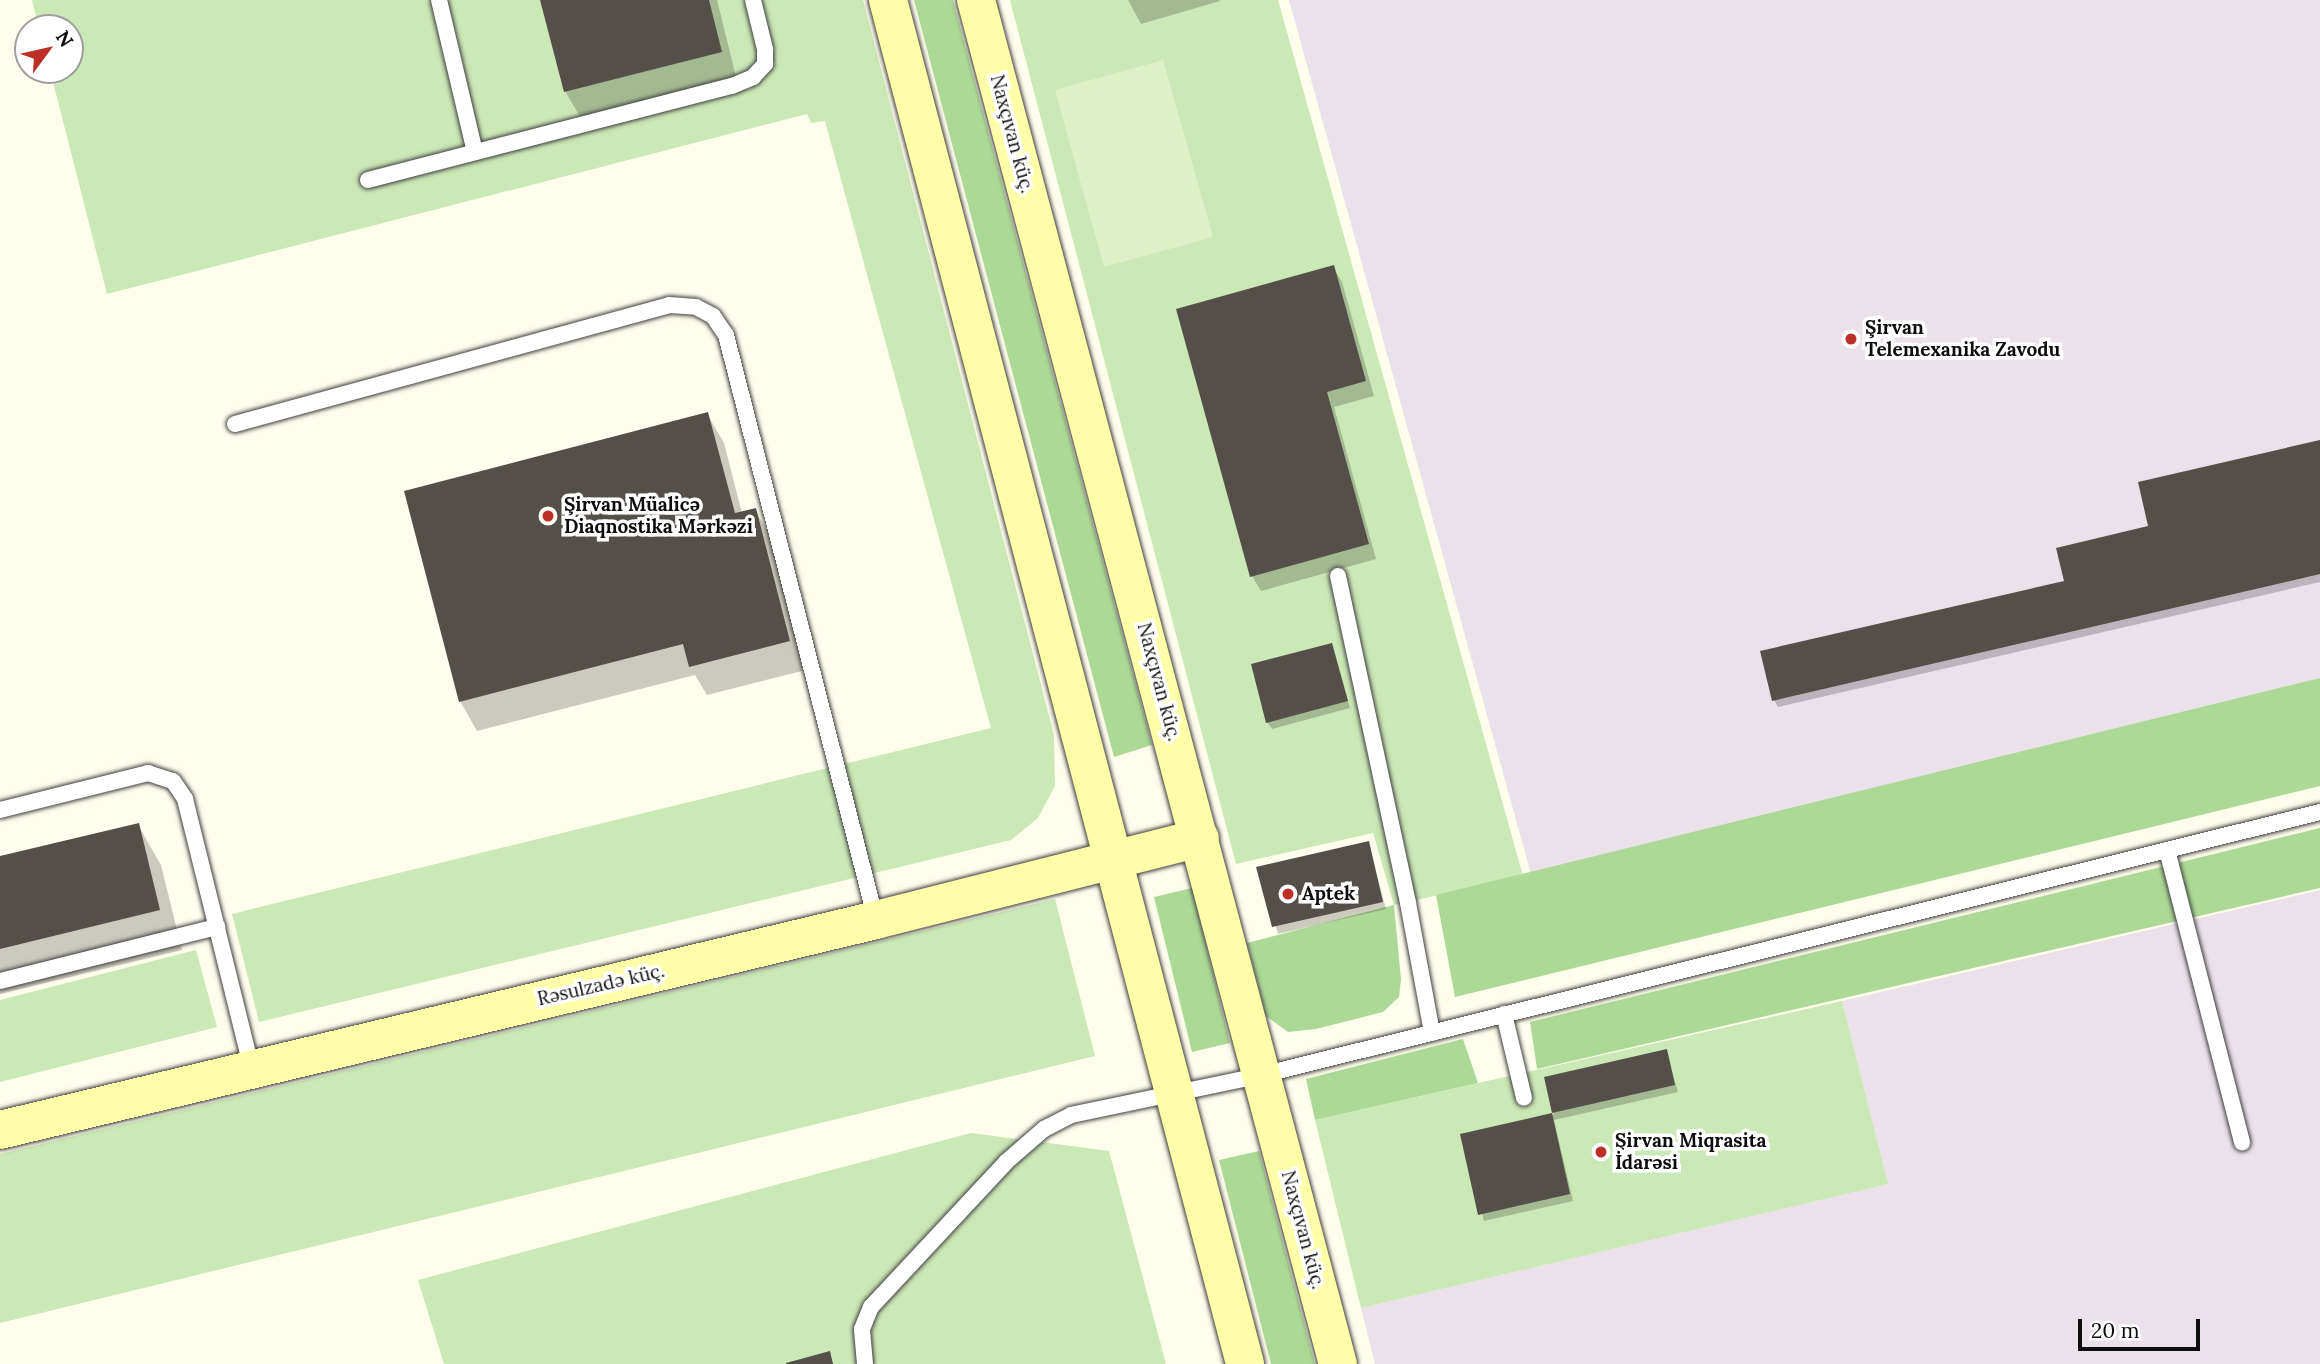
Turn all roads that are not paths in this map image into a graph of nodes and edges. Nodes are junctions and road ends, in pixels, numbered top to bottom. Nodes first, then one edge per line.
1 (439, 0) edge
2 (752, 0) edge
3 (888, 0) edge
4 (976, 0) edge
5 (475, 152) junction
6 (368, 180) dead end
7 (235, 424) dead end
8 (1338, 576) dead end
9 (0, 810) edge
10 (2320, 812) edge
11 (1200, 838) junction
12 (2167, 850) junction
13 (1114, 859) junction
14 (876, 919) junction
15 (217, 927) junction
16 (0, 981) edge
17 (1504, 1014) junction
18 (1432, 1033) junction
19 (252, 1069) junction
20 (1262, 1074) junction
21 (1175, 1094) junction
22 (1524, 1098) dead end
23 (0, 1130) edge
24 (2242, 1143) dead end
25 (865, 1364) edge
26 (1245, 1364) edge
27 (1338, 1364) edge

1 - 5 lane
2 - 5 lane
3 - 13 main road
4 - 11 main road, Naxçıvan küç.
5 - 6 lane
7 - 14 lane
8 - 18 lane
9 - 15 lane
10 - 12 lane
11 - 13 main road, Rəsulzadə küç.
11 - 20 main road, Naxçıvan küç.
12 - 17 lane
12 - 24 lane
13 - 14 main road, Rəsulzadə küç.
13 - 21 main road
14 - 19 main road, Rəsulzadə küç.
15 - 16 lane
15 - 19 lane
17 - 18 lane
17 - 22 lane
18 - 20 lane
19 - 23 main road, Rəsulzadə küç.
20 - 21 lane
20 - 27 main road, Naxçıvan küç.
21 - 25 lane
21 - 26 main road

